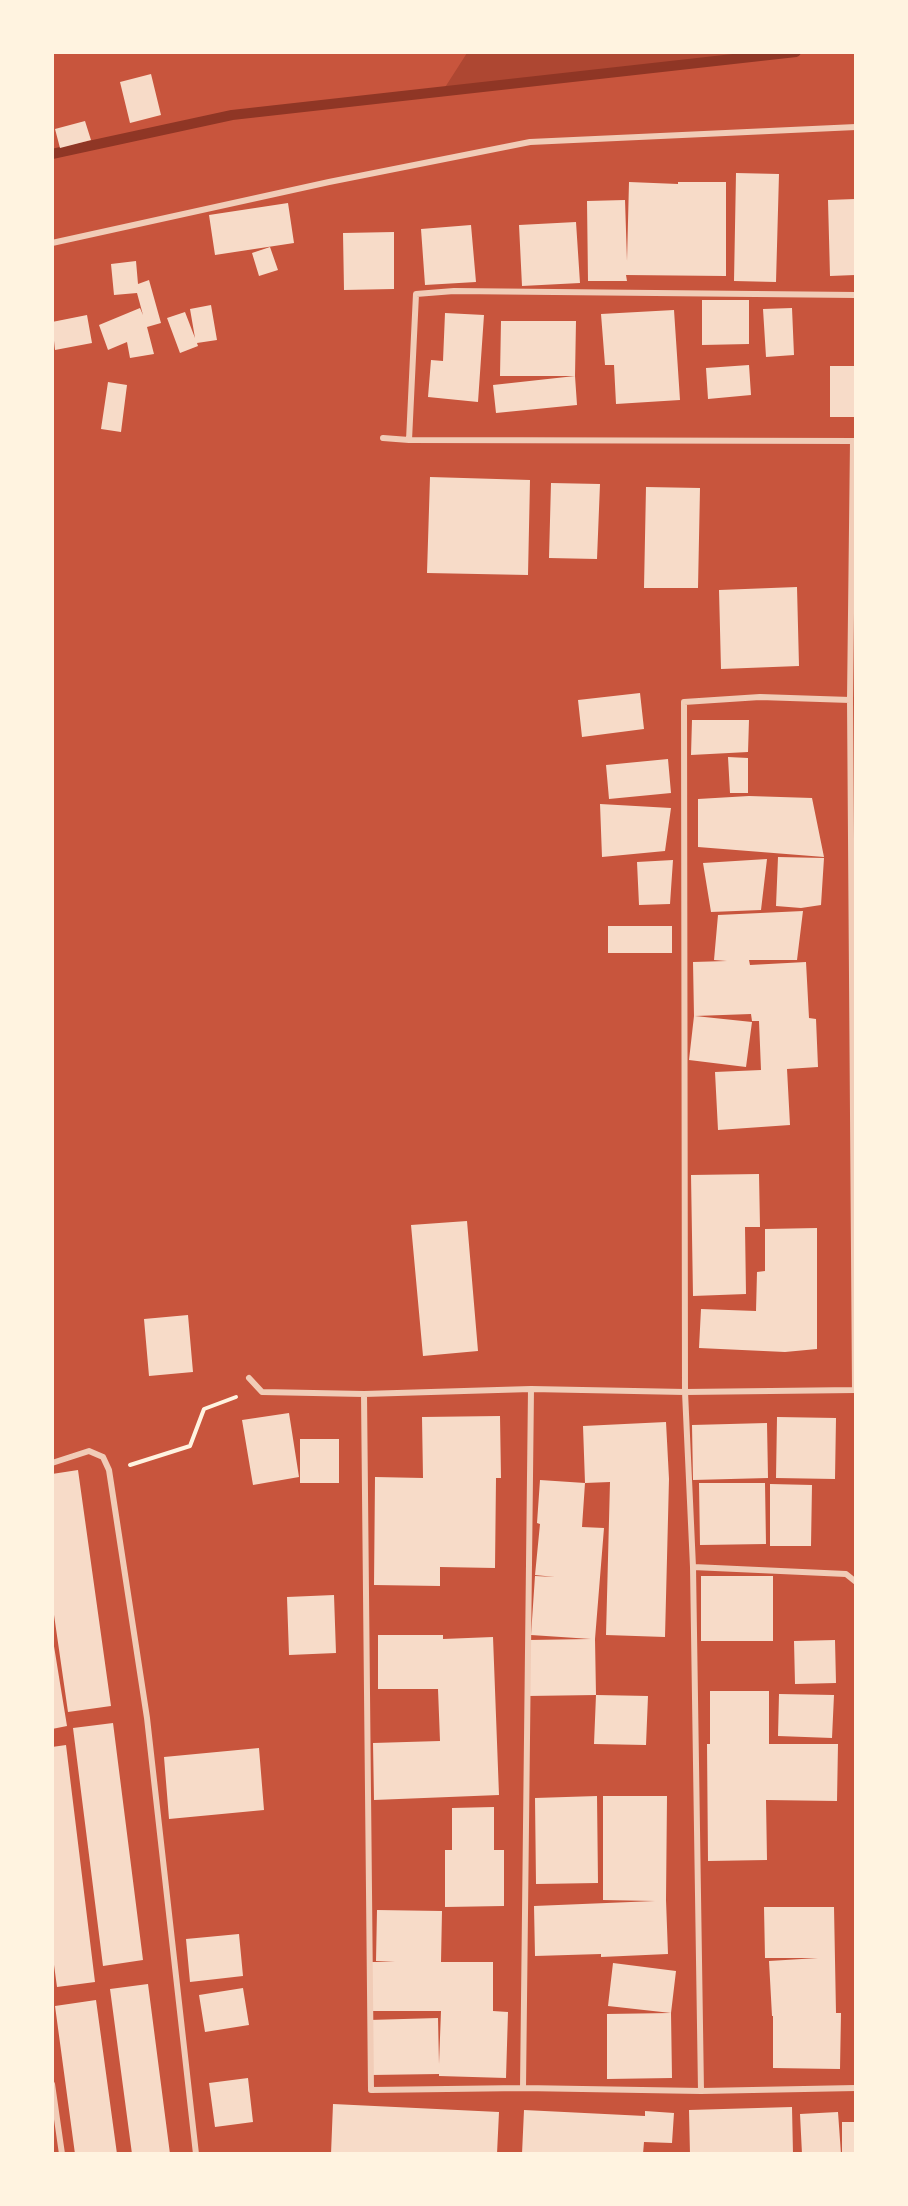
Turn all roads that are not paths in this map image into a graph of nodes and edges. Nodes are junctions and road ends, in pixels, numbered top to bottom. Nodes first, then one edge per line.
1 (855, 127) edge
2 (52, 243) edge
3 (855, 295) edge
4 (383, 438) dead end
5 (409, 440) junction
6 (854, 441) edge
7 (850, 700) junction
8 (249, 1378) dead end
9 (531, 1389) junction
10 (855, 1390) edge
11 (685, 1392) junction
12 (364, 1394) junction
13 (52, 1463) edge
14 (693, 1567) junction
15 (855, 1582) edge
16 (52, 2084) edge
17 (523, 2088) junction
18 (855, 2088) edge
19 (701, 2091) junction
20 (62, 2154) edge
21 (196, 2154) edge

1 - 2 street
3 - 5 street
4 - 5 street
5 - 6 street
6 - 7 street
7 - 10 street
7 - 11 street
8 - 12 street
9 - 11 street
9 - 12 street
9 - 17 street
10 - 11 street
11 - 14 street
12 - 17 street
13 - 21 street
14 - 15 street
14 - 19 street
16 - 20 street
17 - 19 street
18 - 19 street

